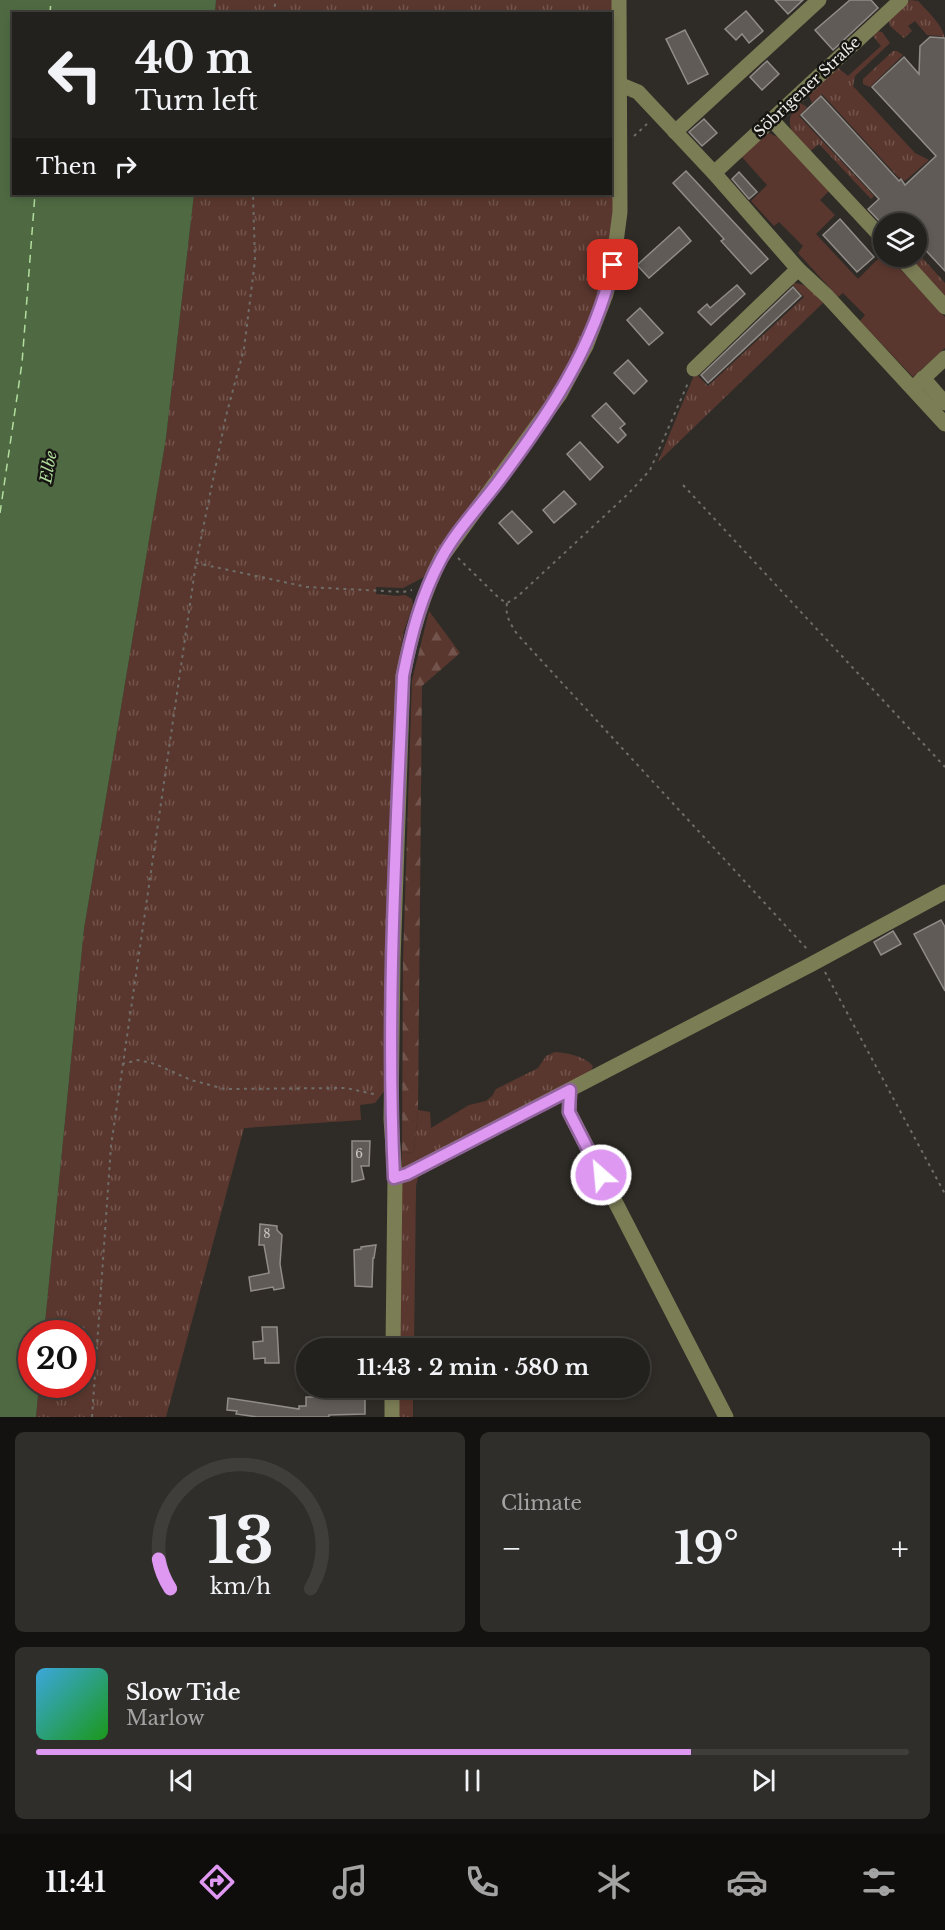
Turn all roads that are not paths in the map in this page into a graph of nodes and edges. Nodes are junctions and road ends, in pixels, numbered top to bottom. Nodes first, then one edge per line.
1 (620, 0) edge
2 (819, 0) edge
3 (900, 0) edge
4 (621, 85) junction
5 (772, 120) junction
6 (675, 132) junction
7 (714, 173) junction
8 (873, 228) edge
9 (908, 267) edge
10 (798, 269) junction
11 (945, 307) edge
12 (945, 358) edge
13 (694, 369) road end
14 (918, 383) junction
15 (944, 400) edge
16 (945, 424) edge
17 (945, 892) edge
18 (570, 1090) junction
19 (394, 1178) junction
20 (393, 1338) edge
21 (392, 1398) edge
22 (392, 1417) edge
23 (726, 1417) edge

1 - 4 street
2 - 6 street
3 - 5 street, Söbrigener Straße
4 - 6 street
4 - 19 street
5 - 7 street, Söbrigener Straße
5 - 8 street
6 - 7 street
7 - 10 street
9 - 11 street
10 - 13 street
10 - 14 street
12 - 14 street
14 - 15 street
14 - 16 street
17 - 18 street
18 - 19 street
18 - 23 street
19 - 20 street
21 - 22 street

